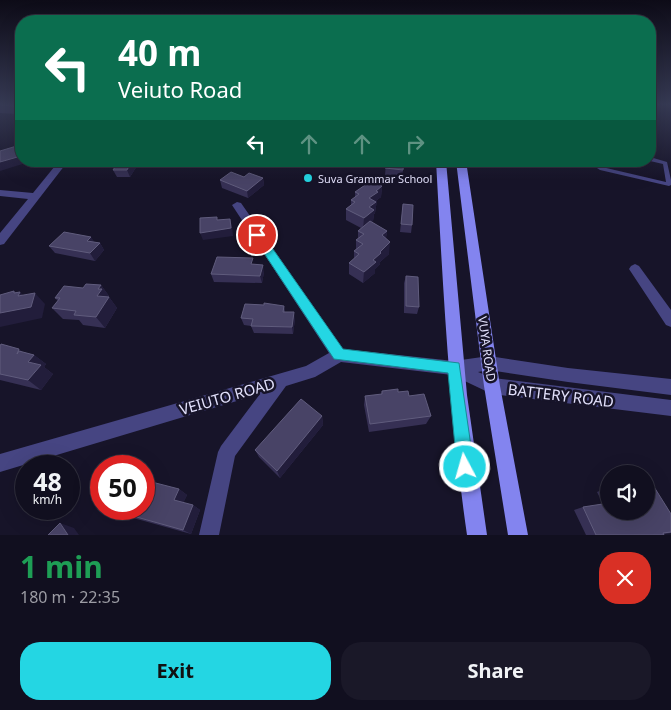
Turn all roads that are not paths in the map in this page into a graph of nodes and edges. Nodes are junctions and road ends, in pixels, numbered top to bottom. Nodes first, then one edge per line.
1 (656, 161) edge
2 (666, 165) junction
3 (59, 167) edge
4 (441, 167) edge
5 (462, 167) edge
6 (600, 167) edge
7 (671, 170) edge
8 (0, 193) edge
9 (36, 196) junction
10 (237, 205) dead end
11 (0, 241) edge
12 (635, 269) dead end
13 (671, 321) edge
14 (339, 355) junction
15 (489, 363) junction
16 (454, 368) junction
17 (280, 380) junction
18 (492, 386) junction
19 (671, 387) edge
20 (671, 408) edge
21 (0, 463) edge
22 (209, 535) edge
23 (477, 535) edge
24 (518, 535) edge

1 - 2 lane
2 - 6 lane
2 - 7 lane
3 - 9 street
4 - 16 main road
5 - 15 main road, VUYA ROAD
8 - 9 street
9 - 11 street
10 - 14 street
12 - 13 street
14 - 16 street
14 - 17 street, VEIUTO ROAD
15 - 16 street, BATTERY ROAD
15 - 18 main road, VUYA ROAD
15 - 19 street, BATTERY ROAD
16 - 18 street, BATTERY ROAD
16 - 23 main road
17 - 21 street, VEIUTO ROAD
17 - 22 street
18 - 20 street, BATTERY ROAD
18 - 24 main road, VUYA ROAD

